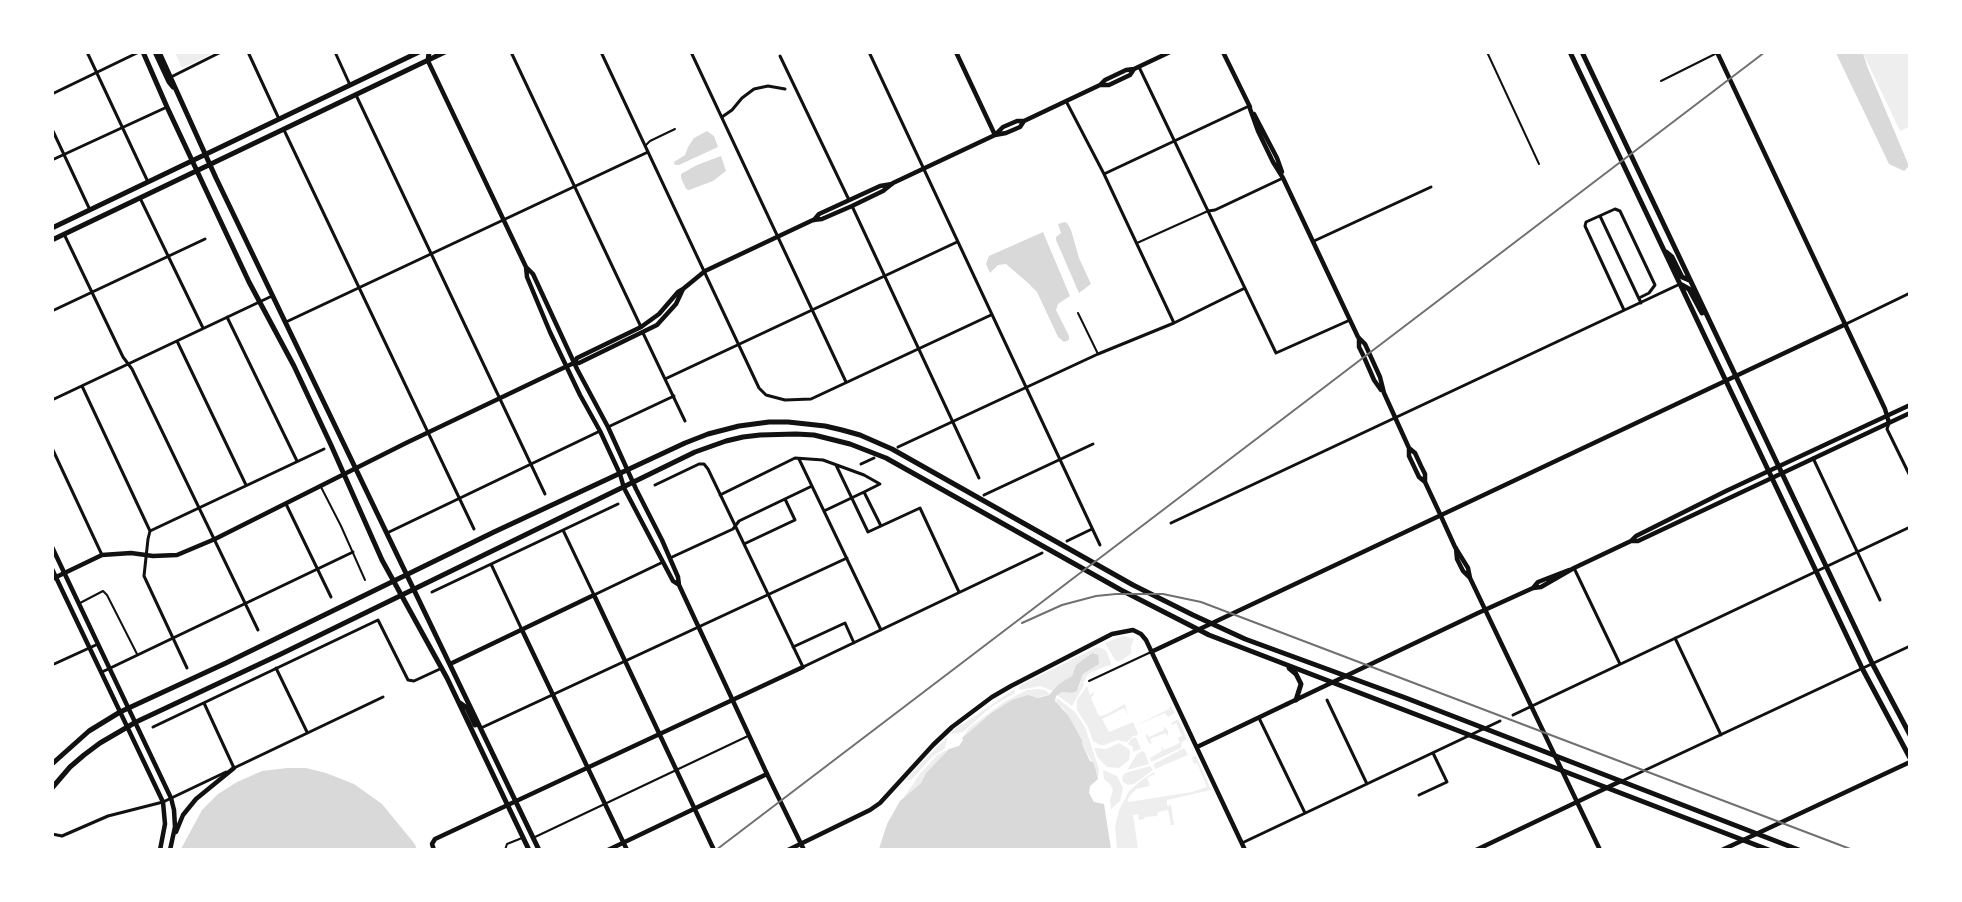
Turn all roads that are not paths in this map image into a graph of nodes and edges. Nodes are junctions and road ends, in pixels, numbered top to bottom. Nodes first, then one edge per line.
1 (88, 52) edge
2 (140, 52) edge
3 (143, 52) edge
4 (155, 52) edge
5 (159, 52) edge
6 (222, 52) edge
7 (248, 52) edge
8 (335, 52) edge
9 (420, 52) edge
10 (429, 52) edge
11 (445, 52) edge
12 (511, 52) edge
13 (601, 52) edge
14 (691, 52) edge
15 (869, 52) edge
16 (956, 52) edge
17 (1170, 52) edge
18 (1223, 52) edge
19 (1487, 52) edge
20 (1570, 52) edge
21 (1582, 52) edge
22 (1717, 53) edge
23 (780, 56) dead end
24 (428, 61) junction
25 (1136, 68) junction
26 (97, 72) junction
27 (170, 77) junction
28 (1661, 81) dead end
29 (350, 85) junction
30 (785, 89) dead end
31 (178, 93) junction
32 (52, 94) edge
33 (356, 95) junction
34 (1066, 101) junction
35 (167, 106) junction
36 (1249, 106) junction
37 (722, 116) junction
38 (279, 120) junction
39 (123, 127) junction
40 (52, 129) edge
41 (675, 129) dead end
42 (284, 130) junction
43 (995, 135) junction
44 (1174, 141) junction
45 (645, 146) junction
46 (648, 152) junction
47 (65, 155) junction
48 (206, 155) junction
49 (52, 160) edge
50 (192, 161) junction
51 (1539, 164) dead end
52 (211, 165) junction
53 (923, 169) junction
54 (197, 171) junction
55 (1104, 174) junction
56 (1283, 178) junction
57 (148, 183) junction
58 (893, 183) junction
59 (574, 187) junction
60 (1431, 187) dead end
61 (140, 198) junction
62 (850, 200) junction
63 (852, 206) junction
64 (90, 210) junction
65 (1208, 211) junction
66 (1600, 216) junction
67 (504, 220) junction
68 (813, 220) junction
69 (52, 228) edge
70 (64, 234) junction
71 (778, 237) junction
72 (205, 239) dead end
73 (52, 240) edge
74 (957, 242) junction
75 (1314, 242) junction
76 (1136, 243) junction
77 (1664, 250) junction
78 (432, 254) junction
79 (168, 256) junction
80 (526, 268) junction
81 (705, 271) junction
82 (885, 276) junction
83 (1689, 280) junction
84 (1680, 284) junction
85 (360, 288) junction
86 (1245, 288) junction
87 (683, 290) junction
88 (93, 292) junction
89 (1910, 293) edge
90 (273, 295) junction
91 (1638, 298) junction
92 (259, 302) junction
93 (1641, 303) junction
94 (1624, 310) junction
95 (52, 311) edge
96 (812, 311) junction
97 (1078, 313) dead end
98 (991, 315) junction
99 (227, 317) junction
100 (1708, 319) junction
101 (1350, 320) junction
102 (286, 322) junction
103 (1174, 322) junction
104 (1846, 324) junction
105 (641, 327) junction
106 (203, 328) junction
107 (644, 333) junction
108 (177, 341) junction
109 (739, 344) junction
110 (919, 348) junction
111 (1098, 354) junction
112 (574, 363) junction
113 (128, 364) junction
114 (566, 367) junction
115 (1735, 376) junction
116 (665, 379) junction
117 (1725, 380) junction
118 (846, 382) junction
119 (82, 386) junction
120 (1025, 388) junction
121 (674, 396) junction
122 (53, 398) edge
123 (501, 398) junction
124 (1910, 405) edge
125 (1910, 414) edge
126 (1888, 415) junction
127 (1395, 418) junction
128 (685, 421) dead end
129 (953, 421) junction
130 (1888, 423) junction
131 (608, 427) junction
132 (600, 431) junction
133 (429, 433) junction
134 (1093, 444) dead end
135 (898, 447) dead end
136 (52, 448) edge
137 (324, 448) dead end
138 (798, 458) junction
139 (874, 458) dead end
140 (1813, 458) junction
141 (1059, 460) junction
142 (296, 461) junction
143 (532, 464) junction
144 (836, 464) junction
145 (861, 464) dead end
146 (1778, 467) junction
147 (356, 469) junction
148 (628, 470) junction
149 (1768, 471) junction
150 (345, 474) junction
151 (620, 474) junction
152 (1782, 474) junction
153 (1910, 476) edge
154 (979, 478) dead end
155 (1772, 478) junction
156 (634, 483) junction
157 (655, 484) dead end
158 (246, 485) junction
159 (812, 486) junction
160 (320, 487) junction
161 (624, 488) junction
162 (864, 492) junction
163 (546, 494) dead end
164 (720, 495) junction
165 (984, 495) dead end
166 (460, 498) junction
167 (852, 498) junction
168 (785, 499) junction
169 (286, 504) junction
170 (618, 504) dead end
171 (199, 508) junction
172 (824, 511) junction
173 (1440, 514) junction
174 (1171, 523) dead end
175 (735, 526) junction
176 (881, 526) junction
177 (1910, 527) edge
178 (474, 529) dead end
179 (1092, 529) junction
180 (150, 530) junction
181 (563, 530) junction
182 (386, 533) junction
183 (215, 539) junction
184 (1067, 541) dead end
185 (1631, 541) junction
186 (744, 544) junction
187 (1100, 545) dead end
188 (52, 547) edge
189 (353, 552) junction
190 (1858, 552) junction
191 (1042, 553) dead end
192 (102, 555) junction
193 (146, 555) junction
194 (670, 558) junction
195 (847, 558) junction
196 (663, 562) junction
197 (491, 564) junction
198 (1826, 567) junction
199 (52, 568) edge
200 (1574, 568) junction
201 (317, 569) junction
202 (1816, 572) junction
203 (65, 573) junction
204 (406, 575) junction
205 (55, 578) edge
206 (365, 580) dead end
207 (394, 581) junction
208 (679, 585) junction
209 (414, 588) junction
210 (432, 592) dead end
211 (960, 592) junction
212 (768, 594) junction
213 (402, 595) junction
214 (594, 595) junction
215 (331, 598) dead end
216 (1880, 600) dead end
217 (80, 603) junction
218 (246, 603) junction
219 (1485, 610) junction
220 (699, 626) junction
221 (258, 630) dead end
222 (522, 630) junction
223 (881, 630) junction
224 (173, 638) junction
225 (1675, 638) junction
226 (99, 643) junction
227 (854, 643) junction
228 (1910, 646) edge
229 (794, 647) junction
230 (90, 648) junction
231 (1151, 652) junction
232 (137, 655) junction
233 (625, 661) junction
234 (450, 664) junction
235 (1620, 664) junction
236 (1872, 664) junction
237 (52, 666) edge
238 (1287, 666) junction
239 (110, 667) junction
240 (803, 667) junction
241 (187, 668) dead end
242 (276, 668) junction
243 (442, 668) junction
244 (1862, 668) junction
245 (102, 672) junction
246 (1346, 676) junction
247 (1089, 680) dead end
248 (1332, 683) junction
249 (553, 694) junction
250 (383, 696) dead end
251 (732, 699) junction
252 (1296, 700) junction
253 (1328, 700) dead end
254 (458, 701) junction
255 (204, 703) junction
256 (1531, 706) junction
257 (129, 708) junction
258 (120, 712) junction
259 (1513, 715) dead end
260 (1259, 718) junction
261 (1500, 721) dead end
262 (136, 722) junction
263 (127, 726) junction
264 (153, 727) dead end
265 (480, 728) junction
266 (1483, 729) junction
267 (307, 732) junction
268 (659, 733) junction
269 (1721, 735) junction
270 (1910, 735) edge
271 (750, 736) junction
272 (1470, 736) junction
273 (1197, 747) junction
274 (1433, 753) junction
275 (1554, 756) junction
276 (1910, 760) edge
277 (52, 764) edge
278 (587, 767) junction
279 (234, 768) junction
280 (677, 770) junction
281 (1561, 770) junction
282 (768, 774) junction
283 (1621, 781) junction
284 (1368, 784) junction
285 (1608, 787) junction
286 (52, 788) edge
287 (1419, 795) dead end
288 (171, 798) junction
289 (516, 801) junction
290 (163, 802) junction
291 (1577, 802) junction
292 (604, 804) junction
293 (508, 805) junction
294 (695, 810) junction
295 (1305, 813) junction
296 (52, 834) edge
297 (1757, 834) junction
298 (523, 837) junction
299 (533, 838) junction
300 (172, 840) junction
301 (1743, 840) junction
302 (623, 842) junction
303 (801, 843) junction
304 (1242, 843) junction
305 (160, 850) edge
306 (170, 850) edge
307 (434, 850) edge
308 (505, 850) edge
309 (529, 850) edge
310 (539, 850) edge
311 (608, 850) edge
312 (627, 850) edge
313 (714, 850) edge
314 (788, 850) edge
315 (804, 850) edge
316 (1245, 850) edge
317 (1476, 850) edge
318 (1600, 850) edge
319 (1722, 850) edge
320 (1769, 850) edge
321 (1799, 850) edge

1 - 26 street
2 - 26 street
3 - 35 main road
4 - 31 main road
5 - 27 main road
6 - 27 street
7 - 38 street
8 - 29 street
9 - 24 main road
9 - 29 main road
10 - 24 main road
11 - 24 main road
12 - 59 street
13 - 45 street
14 - 37 street
15 - 53 street
16 - 43 street
17 - 25 street
18 - 36 street
19 - 51 lane
20 - 77 main road
21 - 83 main road
22 - 28 lane
22 - 104 street
23 - 62 street
24 - 33 main road
24 - 67 street
25 - 34 street
25 - 44 street
26 - 32 street
26 - 39 street
27 - 31 main road
29 - 38 main road
30 - 37 street
31 - 48 main road
33 - 42 main road
33 - 78 street
34 - 43 street
34 - 55 street
35 - 39 street
35 - 50 main road
36 - 44 street
36 - 56 street
37 - 71 street
38 - 48 main road
39 - 47 street
39 - 57 street
40 - 47 street
41 - 45 lane
42 - 52 main road
42 - 85 street
43 - 53 street
44 - 55 street
44 - 65 street
45 - 46 street
46 - 59 street
46 - 81 street
47 - 49 street
47 - 64 street
48 - 50 main road
48 - 52 main road
50 - 54 main road
50 - 57 main road
52 - 54 main road
52 - 90 main road
53 - 58 street
53 - 74 street
54 - 61 main road
54 - 92 main road
55 - 76 street
56 - 65 street
56 - 75 street
57 - 64 main road
58 - 62 street
58 - 63 street
59 - 67 street
59 - 105 street
60 - 75 street
61 - 70 main road
61 - 79 street
62 - 68 street
63 - 68 street
63 - 82 street
64 - 69 main road
65 - 76 lane
65 - 86 street
66 - 91 street
66 - 91 street
66 - 94 street
67 - 78 street
67 - 80 street
68 - 71 street
70 - 73 main road
70 - 88 street
71 - 81 street
71 - 96 street
72 - 79 street
74 - 82 street
74 - 98 street
75 - 101 street
76 - 103 street
77 - 83 main road
77 - 84 main road
78 - 85 street
78 - 123 street
79 - 88 street
79 - 106 street
80 - 112 street
80 - 114 street
81 - 87 street
81 - 109 street
82 - 96 street
82 - 110 street
83 - 100 main road
84 - 93 street
84 - 100 main road
84 - 117 main road
85 - 102 street
85 - 133 street
86 - 101 street
86 - 103 street
87 - 105 street
87 - 107 street
88 - 95 street
88 - 113 street
89 - 104 street
90 - 92 street
90 - 102 main road
91 - 93 street
92 - 99 street
92 - 150 main road
93 - 94 street
94 - 127 street
96 - 109 street
96 - 118 street
97 - 111 lane
98 - 110 street
98 - 120 street
99 - 106 street
99 - 142 street
100 - 115 main road
101 - 127 street
102 - 147 main road
103 - 111 street
104 - 115 street
104 - 126 street
105 - 112 street
106 - 108 street
107 - 112 street
107 - 116 street
108 - 113 street
108 - 158 street
109 - 116 street
109 - 118 street
110 - 118 street
110 - 129 street
111 - 120 street
112 - 114 street
112 - 131 street
113 - 119 street
113 - 171 street
114 - 123 street
114 - 132 street
115 - 117 street
115 - 146 main road
116 - 121 street
117 - 149 main road
117 - 173 street
119 - 122 street
119 - 180 street
120 - 129 street
120 - 141 street
121 - 128 street
121 - 131 street
123 - 133 street
123 - 143 street
124 - 126 street
125 - 130 street
126 - 130 street
126 - 146 street
127 - 173 street
127 - 174 street
129 - 135 street
129 - 154 street
130 - 140 street
130 - 153 street
131 - 148 street
132 - 143 street
132 - 151 street
133 - 147 street
133 - 166 street
134 - 141 street
136 - 192 street
137 - 142 street
138 - 144 street
138 - 159 street
138 - 164 street
139 - 145 street
140 - 152 street
140 - 190 street
141 - 165 street
141 - 179 street
142 - 158 street
143 - 163 street
143 - 166 street
144 - 162 street
144 - 167 street
146 - 149 street
146 - 152 main road
147 - 150 street
147 - 182 main road
148 - 151 main road
148 - 156 street
148 - 246 main road
149 - 155 main road
149 - 185 street
150 - 160 street
150 - 207 main road
151 - 161 street
151 - 204 main road
152 - 155 street
152 - 198 main road
155 - 185 street
155 - 202 main road
156 - 161 main road
156 - 194 street
156 - 238 main road
157 - 164 street
158 - 171 street
159 - 168 street
159 - 172 street
160 - 169 street
160 - 189 lane
161 - 196 street
161 - 209 main road
162 - 167 street
162 - 176 street
164 - 175 street
166 - 178 street
166 - 182 street
167 - 172 street
167 - 176 street
168 - 175 street
168 - 186 street
169 - 183 street
169 - 201 street
170 - 181 street
171 - 180 street
171 - 183 street
172 - 195 street
173 - 219 street
173 - 231 street
175 - 186 street
175 - 194 street
176 - 211 street
177 - 190 street
179 - 184 street
179 - 187 street
180 - 193 street
181 - 197 street
181 - 214 street
182 - 204 main road
183 - 193 street
183 - 218 street
185 - 200 street
186 - 212 street
188 - 203 street
189 - 201 street
189 - 206 lane
190 - 198 street
190 - 216 street
191 - 211 street
192 - 193 street
192 - 203 street
193 - 224 street
194 - 208 street
195 - 212 street
195 - 223 street
196 - 208 street
196 - 214 street
197 - 210 street
197 - 222 street
198 - 202 street
198 - 236 main road
199 - 205 street
200 - 219 street
200 - 235 street
201 - 215 street
201 - 218 street
202 - 225 street
202 - 244 main road
203 - 205 street
203 - 217 street
204 - 207 main road
204 - 209 main road
205 - 230 street
207 - 213 main road
207 - 257 main road
208 - 220 street
209 - 213 main road
209 - 234 main road
211 - 223 street
212 - 220 street
212 - 229 street
213 - 243 main road
213 - 262 main road
214 - 222 street
214 - 233 street
217 - 226 street
217 - 232 lane
218 - 221 street
218 - 224 street
219 - 246 street
219 - 256 street
220 - 233 street
220 - 251 street
222 - 234 street
222 - 249 street
223 - 227 street
224 - 232 street
224 - 241 street
225 - 235 street
225 - 269 street
226 - 230 street
226 - 239 street
227 - 229 street
227 - 240 street
228 - 236 street
229 - 240 street
230 - 237 street
230 - 245 street
231 - 247 lane
231 - 273 street
231 - 303 street
232 - 239 street
233 - 249 street
233 - 268 street
234 - 265 main road
235 - 256 street
236 - 244 street
236 - 270 main road
238 - 248 main road
238 - 252 main road
239 - 245 street
239 - 257 street
240 - 251 street
242 - 243 street
242 - 255 street
242 - 267 street
243 - 254 main road
244 - 269 street
244 - 276 main road
245 - 258 street
246 - 248 street
246 - 266 main road
248 - 252 street
248 - 272 main road
249 - 265 street
249 - 278 street
250 - 267 street
251 - 268 street
251 - 271 street
252 - 260 street
253 - 284 street
254 - 265 main road
254 - 293 main road
255 - 264 street
255 - 279 street
256 - 259 street
256 - 275 street
257 - 258 main road
257 - 262 street
258 - 263 street
258 - 277 main road
260 - 273 street
260 - 295 street
261 - 266 street
262 - 263 main road
262 - 288 street
263 - 286 main road
263 - 290 street
265 - 289 main road
266 - 272 street
266 - 275 main road
267 - 279 street
268 - 278 street
268 - 280 street
269 - 283 street
271 - 280 lane
271 - 282 street
272 - 274 street
272 - 281 main road
273 - 304 street
274 - 284 street
274 - 287 street
275 - 281 street
275 - 283 main road
276 - 297 street
278 - 289 street
278 - 292 street
279 - 288 street
279 - 300 street
280 - 292 lane
280 - 294 street
281 - 285 main road
281 - 291 street
282 - 294 street
282 - 303 street
283 - 285 street
283 - 297 main road
284 - 295 street
285 - 291 street
285 - 301 main road
288 - 290 street
288 - 300 street
289 - 293 street
289 - 299 main road
290 - 296 street
290 - 305 street
291 - 317 street
291 - 318 street
292 - 299 lane
292 - 302 street
293 - 298 main road
293 - 307 street
294 - 302 street
294 - 313 street
295 - 304 street
297 - 301 street
297 - 321 main road
298 - 308 lane
298 - 309 main road
299 - 310 main road
300 - 306 street
301 - 319 street
301 - 320 main road
302 - 311 street
302 - 312 street
303 - 314 street
303 - 315 street
304 - 316 street

